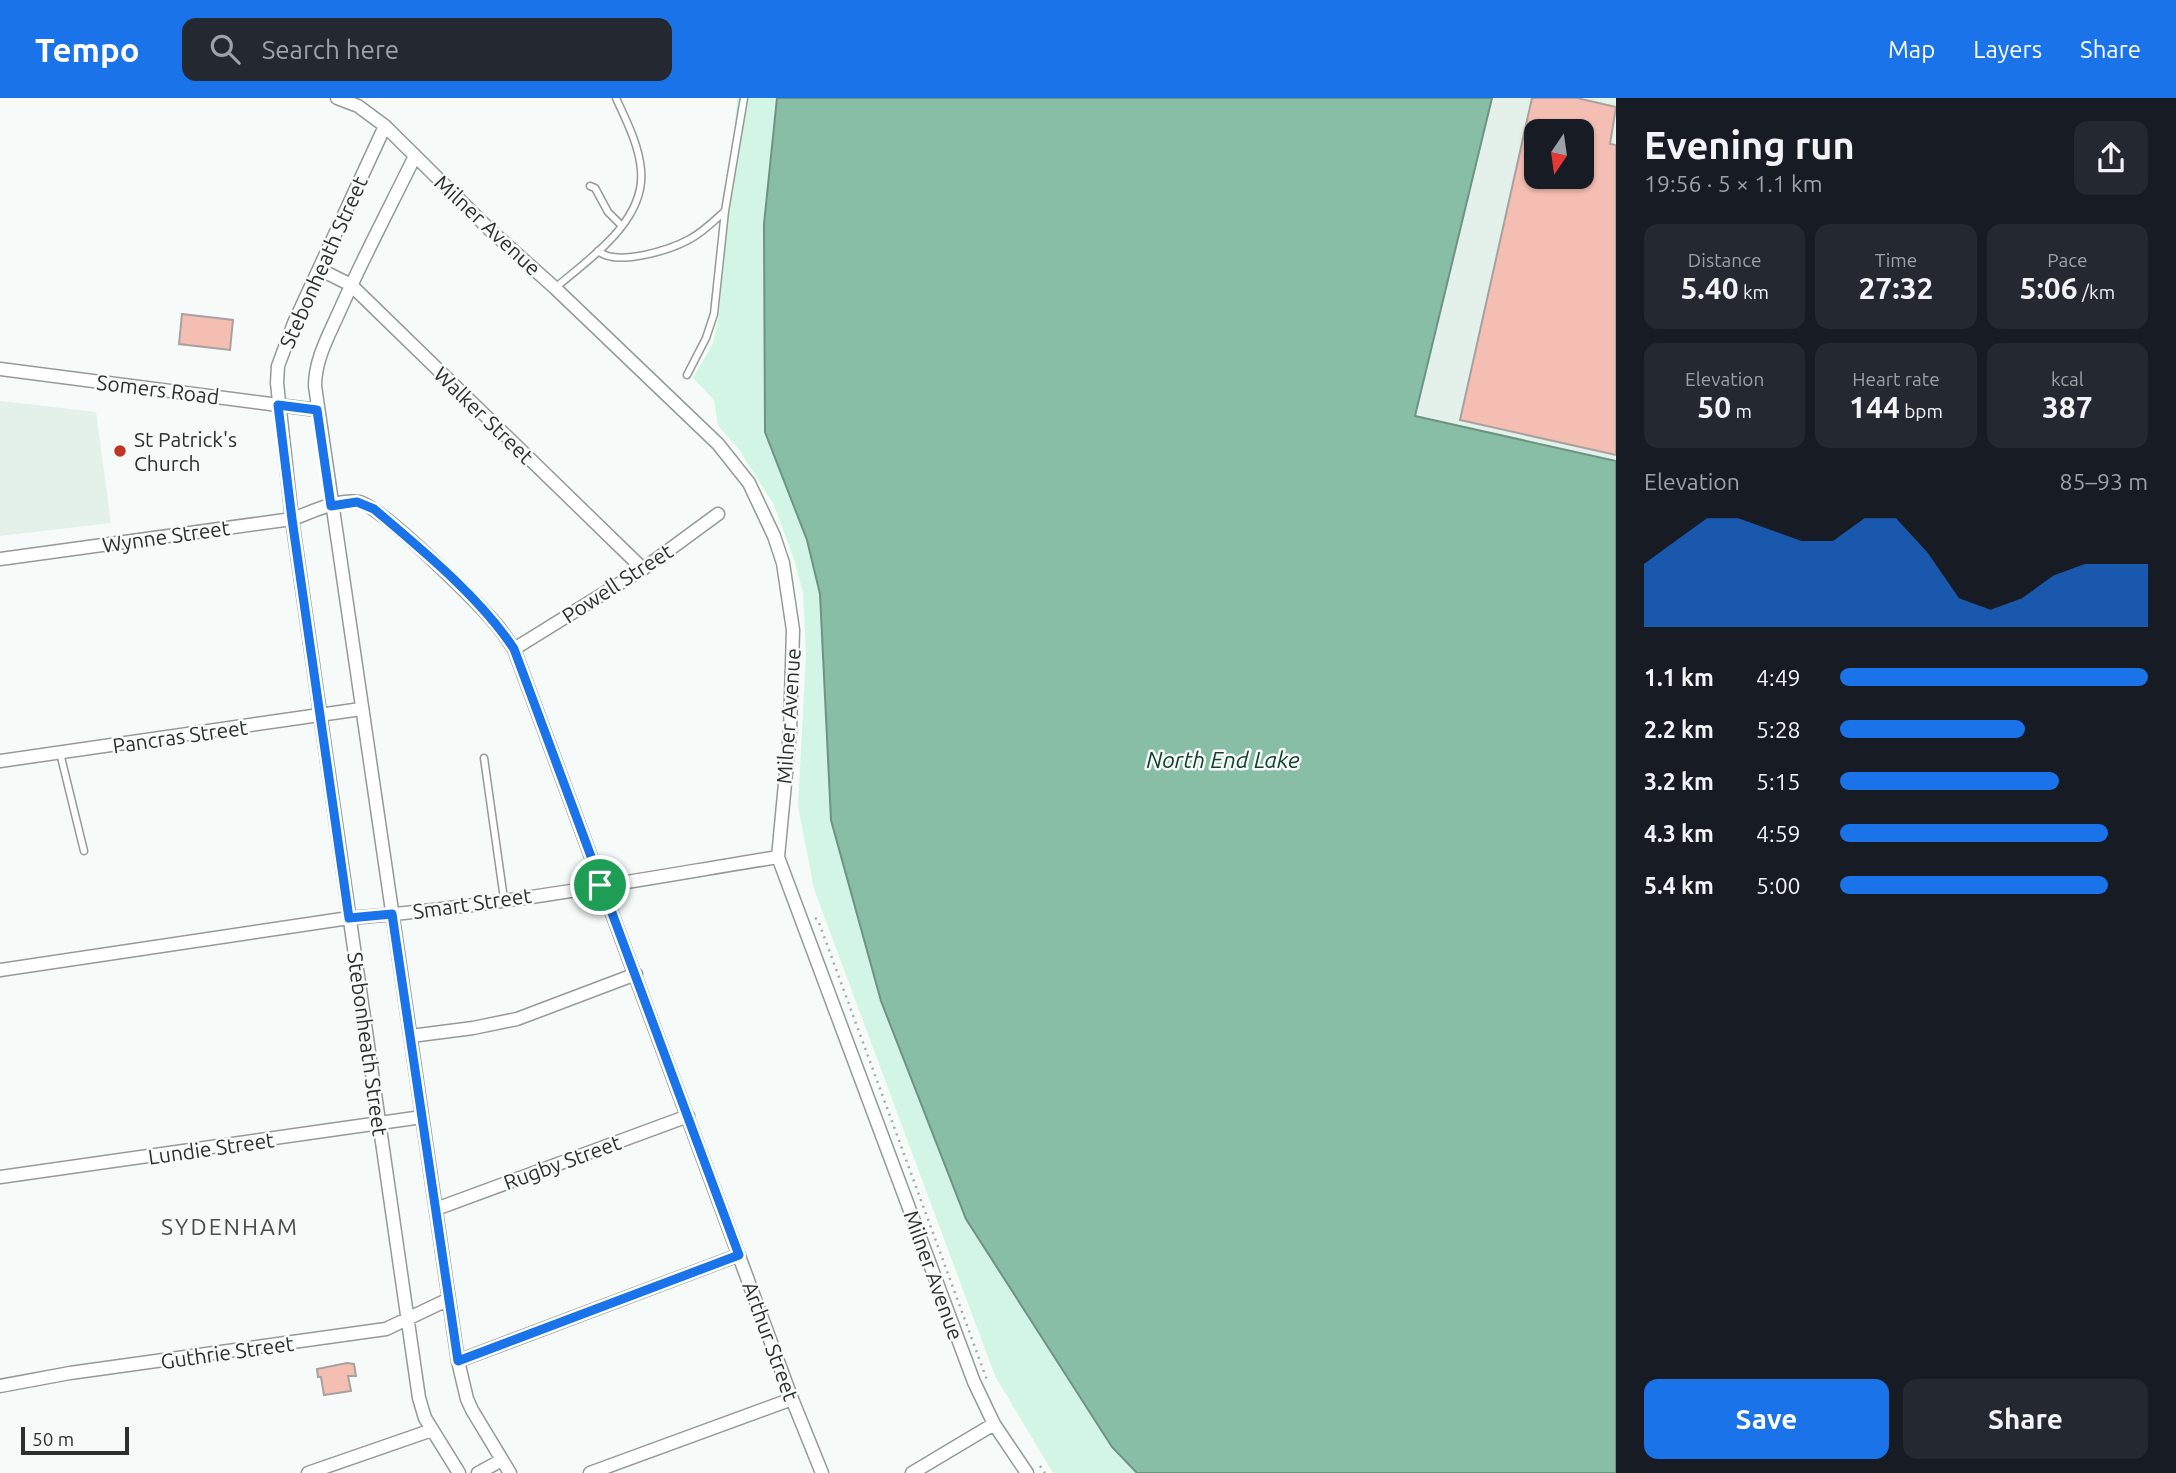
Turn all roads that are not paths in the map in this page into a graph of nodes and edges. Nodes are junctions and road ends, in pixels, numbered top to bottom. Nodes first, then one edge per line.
1 (337, 98) edge
2 (616, 98) edge
3 (744, 98) edge
4 (385, 126) junction
5 (415, 156) junction
6 (590, 186) dead end
7 (724, 211) junction
8 (622, 226) junction
9 (598, 251) junction
10 (319, 270) junction
11 (351, 285) junction
12 (555, 288) junction
13 (0, 369) edge
14 (687, 375) dead end
15 (278, 405) junction
16 (317, 410) junction
17 (331, 506) junction
18 (718, 514) dead end
19 (292, 519) junction
20 (0, 559) edge
21 (643, 569) junction
22 (514, 649) junction
23 (360, 709) junction
24 (321, 716) junction
25 (60, 753) junction
26 (484, 758) dead end
27 (0, 761) edge
28 (84, 851) dead end
29 (778, 857) junction
30 (600, 885) junction
31 (504, 899) junction
32 (392, 914) junction
33 (349, 918) junction
34 (0, 970) edge
35 (636, 974) junction
36 (411, 1036) junction
37 (688, 1116) junction
38 (422, 1117) junction
39 (380, 1123) junction
40 (0, 1177) edge
41 (436, 1209) junction
42 (739, 1255) junction
43 (447, 1300) junction
44 (406, 1320) junction
45 (458, 1361) junction
46 (0, 1386) edge
47 (792, 1399) junction
48 (994, 1424) junction
49 (432, 1430) junction
50 (502, 1460) junction
51 (308, 1473) edge
52 (459, 1473) edge
53 (478, 1473) edge
54 (510, 1473) edge
55 (590, 1473) edge
56 (822, 1473) edge
57 (912, 1473) edge
58 (1027, 1473) edge

1 - 4 street, Milner Avenue
2 - 8 lane
3 - 7 lane
4 - 5 street, Milner Avenue
4 - 10 street, Stebonheath Street
5 - 11 street, Stebonheath Street
5 - 12 street, Milner Avenue
6 - 8 lane
7 - 9 lane
7 - 14 lane
8 - 9 lane
9 - 12 lane
10 - 11 street, Walker Street
10 - 15 street, Stebonheath Street
11 - 16 street, Stebonheath Street
11 - 21 street, Walker Street
12 - 29 street, Milner Avenue
13 - 15 street, Somers Road
15 - 16 street, Somers Road
15 - 19 street, Stebonheath Street
16 - 17 street, Stebonheath Street
17 - 19 street, Wynne Street
17 - 22 street, Arthur Street
17 - 23 street, Stebonheath Street
18 - 21 street, Powell Street
19 - 20 street, Wynne Street
19 - 24 street, Stebonheath Street
21 - 22 street, Powell Street
22 - 30 street, Arthur Street
23 - 24 street, Pancras Street
23 - 32 street, Stebonheath Street
24 - 25 street, Pancras Street
24 - 33 street, Stebonheath Street
25 - 27 street, Pancras Street
25 - 28 lane
26 - 31 lane
29 - 30 street, Smart Street
29 - 48 street, Milner Avenue
30 - 31 street, Smart Street
30 - 35 street, Arthur Street
31 - 32 street, Smart Street
32 - 33 street, Smart Street
32 - 36 street, Stebonheath Street
33 - 34 street, Smart Street
33 - 39 street, Stebonheath Street
35 - 36 street
35 - 37 street, Arthur Street
36 - 38 street, Stebonheath Street
37 - 41 street, Rugby Street
37 - 42 street, Arthur Street
38 - 39 street, Lundie Street
38 - 41 street, Stebonheath Street
39 - 40 street, Lundie Street
39 - 44 street, Stebonheath Street
41 - 43 street, Stebonheath Street
42 - 45 street
42 - 47 street, Arthur Street
43 - 44 street, Guthrie Street
43 - 45 street, Stebonheath Street
44 - 46 street, Guthrie Street
44 - 49 street, Stebonheath Street
45 - 50 street, Stebonheath Street
47 - 55 street
47 - 56 street, Arthur Street
48 - 57 street
48 - 58 street, Milner Avenue
49 - 51 street
49 - 52 street, Stebonheath Street
50 - 53 street
50 - 54 street, Stebonheath Street

